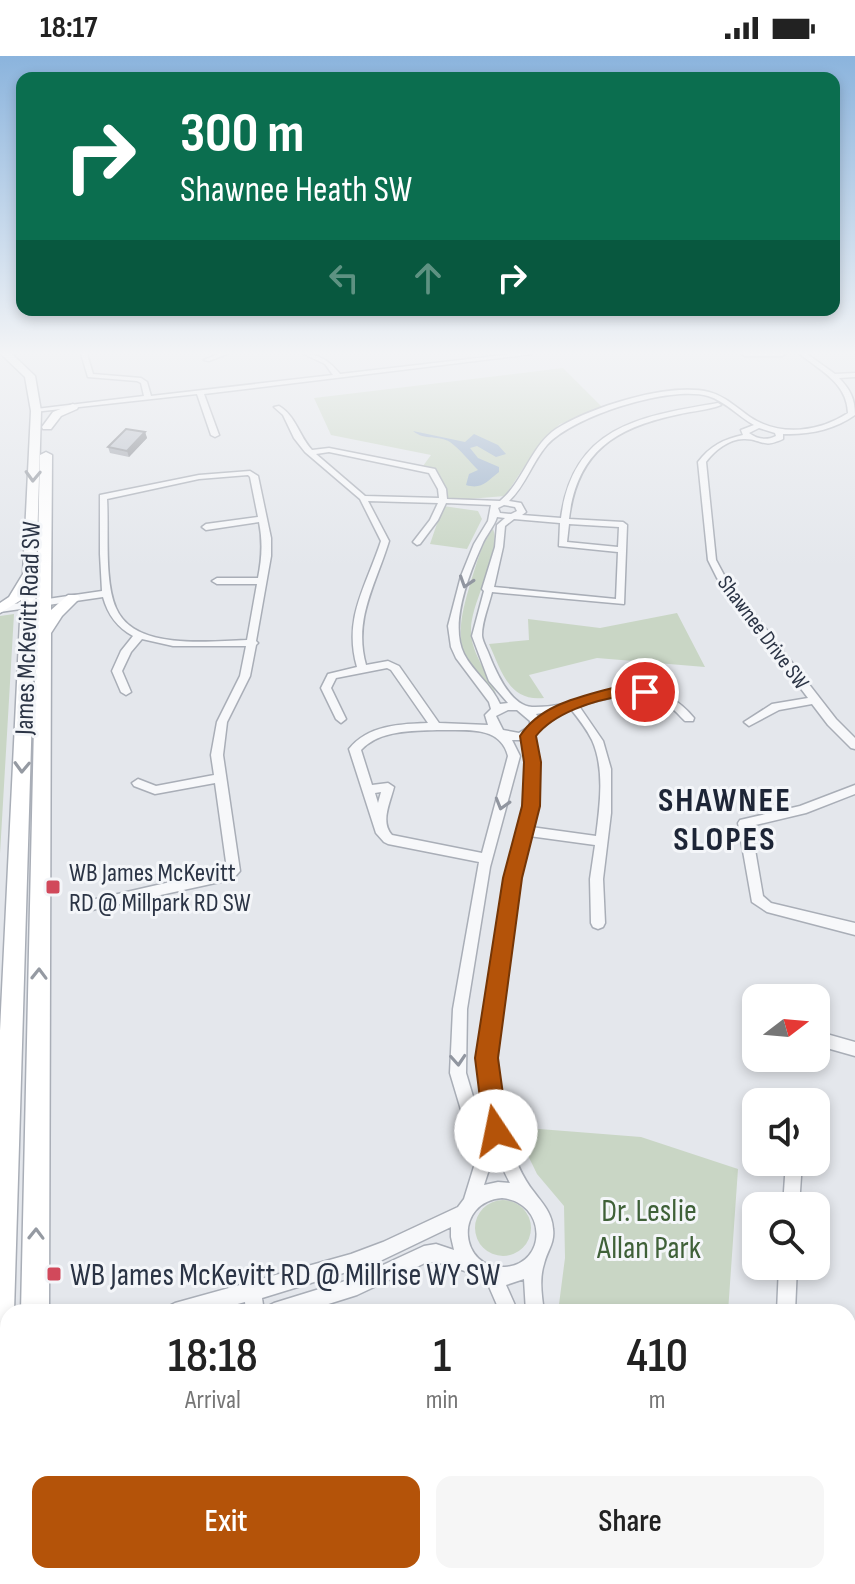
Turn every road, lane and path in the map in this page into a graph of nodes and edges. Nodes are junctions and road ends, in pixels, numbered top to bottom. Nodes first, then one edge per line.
1 (42, 425) edge
2 (212, 425) edge
3 (292, 425) edge
4 (564, 425) edge
5 (630, 425) edge
6 (746, 425) edge
7 (830, 425) edge
8 (763, 426) joint
9 (47, 427) edge
10 (778, 431) junction
11 (747, 432) junction
12 (215, 435) dead end
13 (310, 453) junction
14 (516, 488) junction
15 (363, 498) junction
16 (442, 501) junction
17 (456, 502) junction
18 (502, 502) junction
19 (492, 511) junction
20 (517, 512) junction
21 (261, 519) junction
22 (560, 520) junction
23 (206, 527) dead end
24 (417, 542) dead end
25 (623, 550) junction
26 (29, 567) junction
27 (217, 581) dead end
28 (262, 581) junction
29 (487, 589) junction
30 (109, 593) junction
31 (73, 598) junction
32 (36, 604) junction
33 (0, 609) edge
34 (44, 633) junction
35 (139, 636) junction
36 (253, 643) junction
37 (362, 668) junction
38 (126, 692) dead end
39 (815, 700) junction
40 (573, 705) junction
41 (335, 706) junction
42 (320, 710) dead end
43 (525, 710) junction
44 (493, 712) junction
45 (689, 718) dead end
46 (341, 719) dead end
47 (749, 722) dead end
48 (441, 727) junction
49 (534, 727) junction
50 (500, 733) junction
51 (855, 745) edge
52 (218, 778) junction
53 (138, 783) dead end
54 (855, 789) edge
55 (369, 790) junction
56 (379, 823) junction
57 (525, 831) junction
58 (602, 841) junction
59 (486, 859) junction
60 (83, 907) dead end
61 (598, 923) dead end
62 (855, 929) edge
63 (830, 1042) edge
64 (855, 1049) edge
65 (529, 1200) junction
66 (467, 1207) junction
67 (535, 1264) junction
68 (476, 1266) junction
69 (493, 1276) junction
70 (0, 1278) edge
71 (787, 1280) edge
72 (252, 1291) junction
73 (35, 1304) edge
74 (204, 1304) edge
75 (254, 1304) edge
76 (300, 1304) edge
77 (505, 1304) edge
78 (534, 1304) edge
79 (786, 1304) edge
80 (0, 1377) edge
81 (0, 1393) edge

1 -> 26 main road, James McKevitt Road SW
2 - 12 street
3 - 13 street
4 - 14 street
5 - 22 street
6 - 11 street
7 - 10 street, Shawnee Drive SW
8 - 10 street, Shawnee Drive SW
8 - 11 street, Shawnee Drive SW
9 - 32 main road, James McKevitt Road SW
10 - 11 street, Shawnee Drive SW
11 - 39 street, Shawnee Drive SW
13 - 15 street
13 - 16 street
14 - 18 street
14 - 20 street
15 - 16 street
15 - 37 street
16 - 17 street
16 - 24 street
17 - 18 street
17 - 19 street
18 - 19 street
18 - 20 street
19 - 20 street
19 -> 44 street
20 - 22 street
20 - 29 street
21 - 23 street
21 - 28 street
21 - 30 street
22 - 25 street
22 - 25 street
25 - 29 street
26 - 32 main road, James McKevitt Road SW
26 - 33 main road
27 - 28 street
28 - 36 street
29 - 43 street
30 - 31 street
30 - 35 street
31 - 32 street
31 - 34 main road
32 - 33 street
32 - 34 main road, James McKevitt Road SW
32 -> 70 main road, James McKevitt Road SW
73 -> 34 main road, James McKevitt Road SW
35 - 36 street
35 - 38 street
36 - 52 street
37 - 41 street
37 - 48 street
39 - 47 street
39 - 51 street, Shawnee Drive SW
40 - 43 street
40 - 45 street
40 - 49 street
40 - 58 street
41 - 42 street
41 - 46 street
43 - 44 street
43 - 49 street
44 - 48 street
44 - 50 street
48 - 50 street
48 - 55 street
49 - 50 street
49 - 57 street
50 -> 59 street
52 - 53 street
52 - 60 street
54 - 62 street
55 - 56 street
55 - 56 street
56 - 59 street
57 - 58 street
57 - 65 street
58 - 61 street
59 -> 66 street
63 - 64 street
65 - 66 street
65 - 67 street
66 - 68 street
66 - 72 street
67 - 69 street
67 - 78 street
68 - 69 street
68 - 76 street
69 - 77 street
70 - 80 main road, James McKevitt Road SW
71 - 79 street
72 - 74 street
72 - 75 street
80 - 81 main road, James McKevitt Road SW

